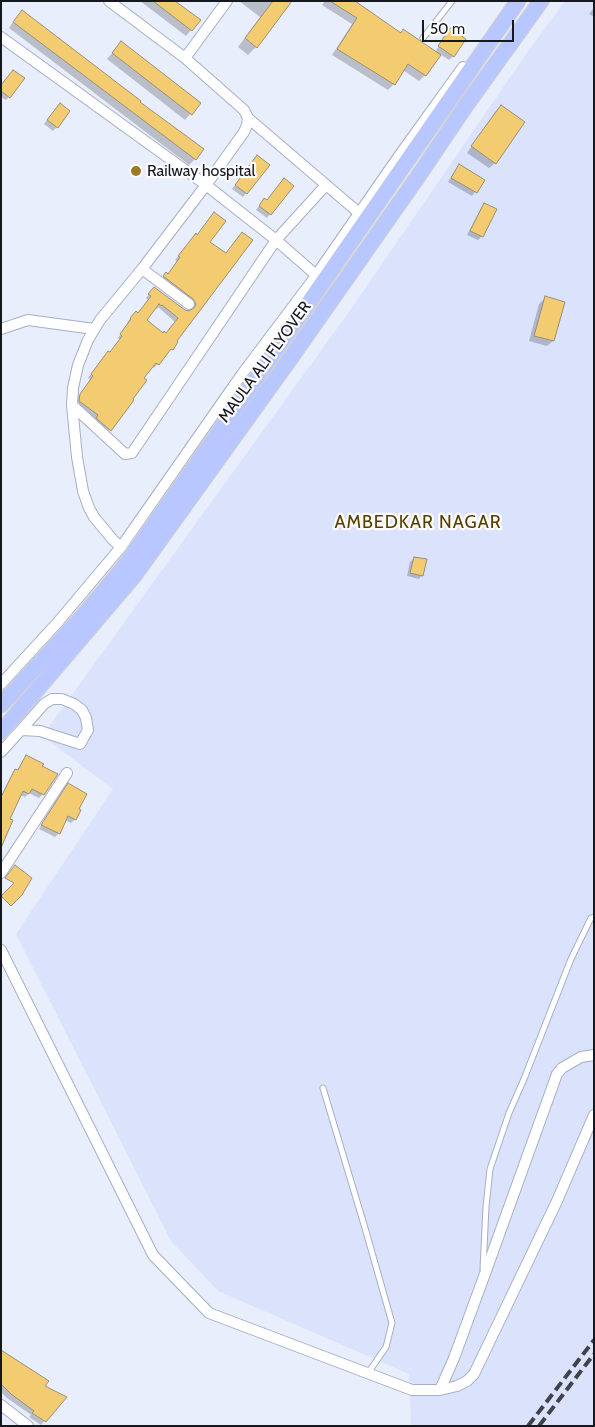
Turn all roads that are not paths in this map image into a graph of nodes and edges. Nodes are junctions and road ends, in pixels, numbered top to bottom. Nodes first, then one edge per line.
1 (109, 1) edge
2 (227, 1) edge
3 (452, 1) edge
4 (542, 1) edge
5 (512, 2) edge
6 (1, 37) edge
7 (423, 38) dead end
8 (185, 58) junction
9 (248, 118) junction
10 (326, 184) junction
11 (206, 185) junction
12 (359, 213) junction
13 (276, 240) junction
14 (142, 269) junction
15 (316, 275) junction
16 (189, 304) dead end
17 (1, 329) edge
18 (94, 329) junction
19 (72, 405) junction
20 (121, 548) junction
21 (1, 684) edge
22 (1, 705) edge
23 (21, 730) junction
24 (1, 732) edge
25 (1, 752) edge
26 (66, 773) dead end
27 (1, 873) edge
28 (594, 917) edge
29 (1, 950) edge
30 (594, 1055) edge
31 (323, 1088) dead end
32 (594, 1115) edge
33 (482, 1282) junction
34 (368, 1373) junction
35 (440, 1390) junction
36 (1, 1405) edge
37 (28, 1426) edge

1 - 8 street
2 - 8 street
3 - 7 lane
4 - 24 main road, MAULA ALI FLYOVER
5 - 12 street
5 - 22 main road, MAULA ALI FLYOVER
6 - 11 street
8 - 9 street
9 - 10 street
9 - 11 street
10 - 12 street
10 - 13 street
11 - 13 street
11 - 14 street
12 - 15 street
13 - 15 street
13 - 19 street
14 - 16 street
14 - 18 street
15 - 20 street
17 - 18 street
18 - 19 street
19 - 20 street
20 - 21 street
23 - 23 street
23 - 25 street
26 - 27 street
28 - 33 lane
29 - 34 street
30 - 33 street
31 - 34 lane
32 - 35 street
33 - 35 street
34 - 35 street
36 - 37 street

